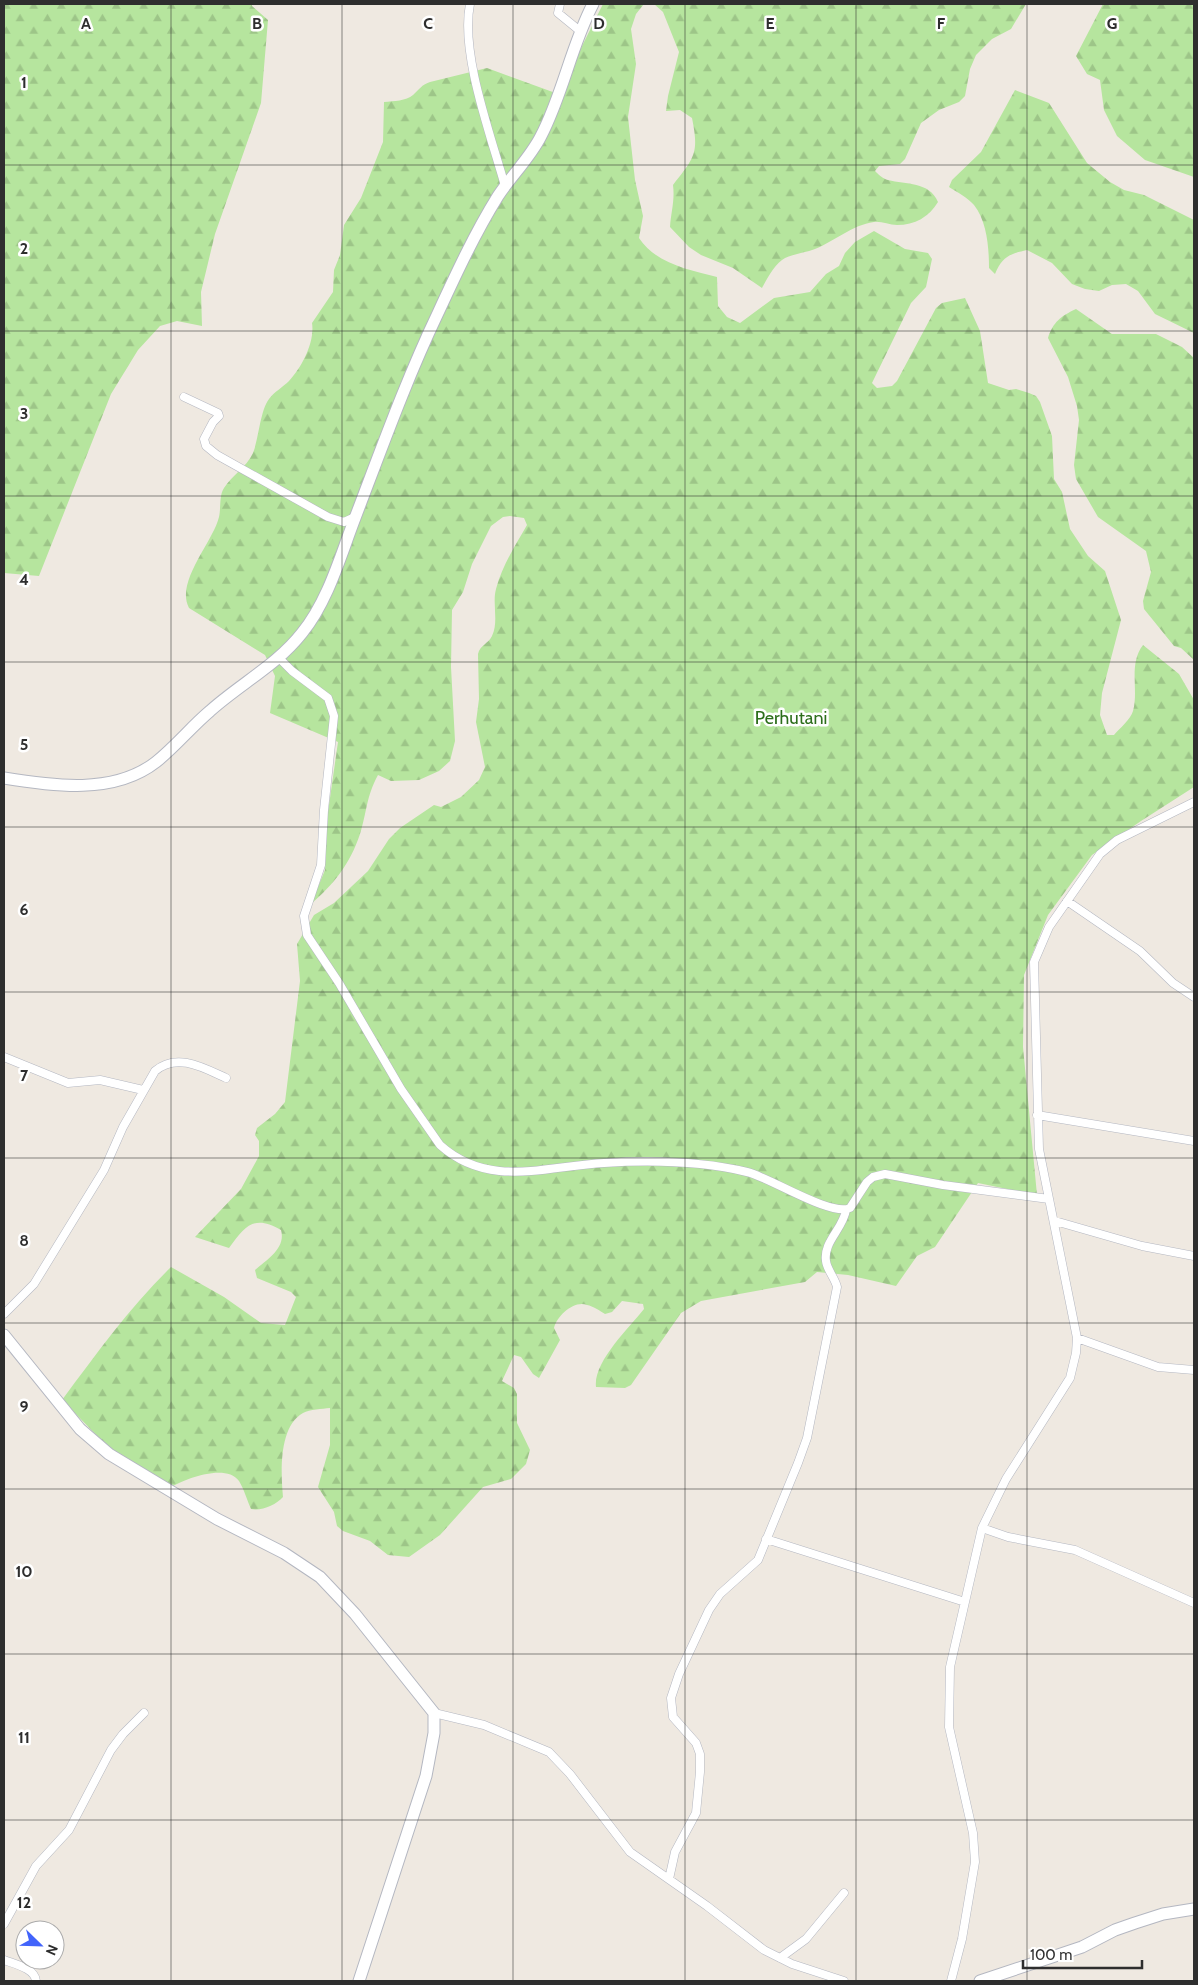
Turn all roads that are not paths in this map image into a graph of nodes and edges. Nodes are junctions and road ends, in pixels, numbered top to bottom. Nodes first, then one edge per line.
1 (470, 4) edge
2 (560, 4) edge
3 (593, 4) edge
4 (580, 31) junction
5 (505, 186) junction
6 (184, 396) dead end
7 (355, 517) junction
8 (279, 658) junction
9 (4, 778) edge
10 (1194, 802) edge
11 (1066, 902) junction
12 (1194, 996) edge
13 (4, 1057) edge
14 (226, 1078) dead end
15 (144, 1090) junction
16 (1038, 1115) junction
17 (1194, 1141) edge
18 (1048, 1199) junction
19 (846, 1210) junction
20 (1055, 1221) junction
21 (1194, 1256) edge
22 (4, 1314) edge
23 (4, 1335) edge
24 (1077, 1338) junction
25 (1194, 1370) edge
26 (982, 1528) junction
27 (766, 1539) junction
28 (965, 1602) junction
29 (1194, 1603) edge
30 (434, 1713) junction
31 (144, 1714) dead end
32 (669, 1879) junction
33 (844, 1893) dead end
34 (1194, 1909) edge
35 (4, 1924) edge
36 (780, 1958) junction
37 (4, 1960) edge
38 (36, 1981) edge
39 (359, 1981) edge
40 (844, 1981) edge
41 (951, 1981) edge
42 (980, 1981) edge

1 - 5 street
2 - 4 street
3 - 4 street
4 - 5 street
5 - 7 street
6 - 7 street
7 - 8 street
8 - 9 street
8 - 19 street
10 - 11 street
11 - 12 street
11 - 16 street
13 - 15 street
14 - 15 street
15 - 22 street
16 - 17 street
16 - 18 street
18 - 19 street
18 - 20 street
19 - 27 street
20 - 21 street
20 - 24 street
23 - 30 street
24 - 25 street
24 - 26 street
26 - 28 street
26 - 29 street
27 - 28 street
27 - 32 street
28 - 41 street
30 - 32 street
30 - 39 street
31 - 35 street
32 - 36 street
33 - 36 street
34 - 42 street
36 - 40 street
37 - 38 street

